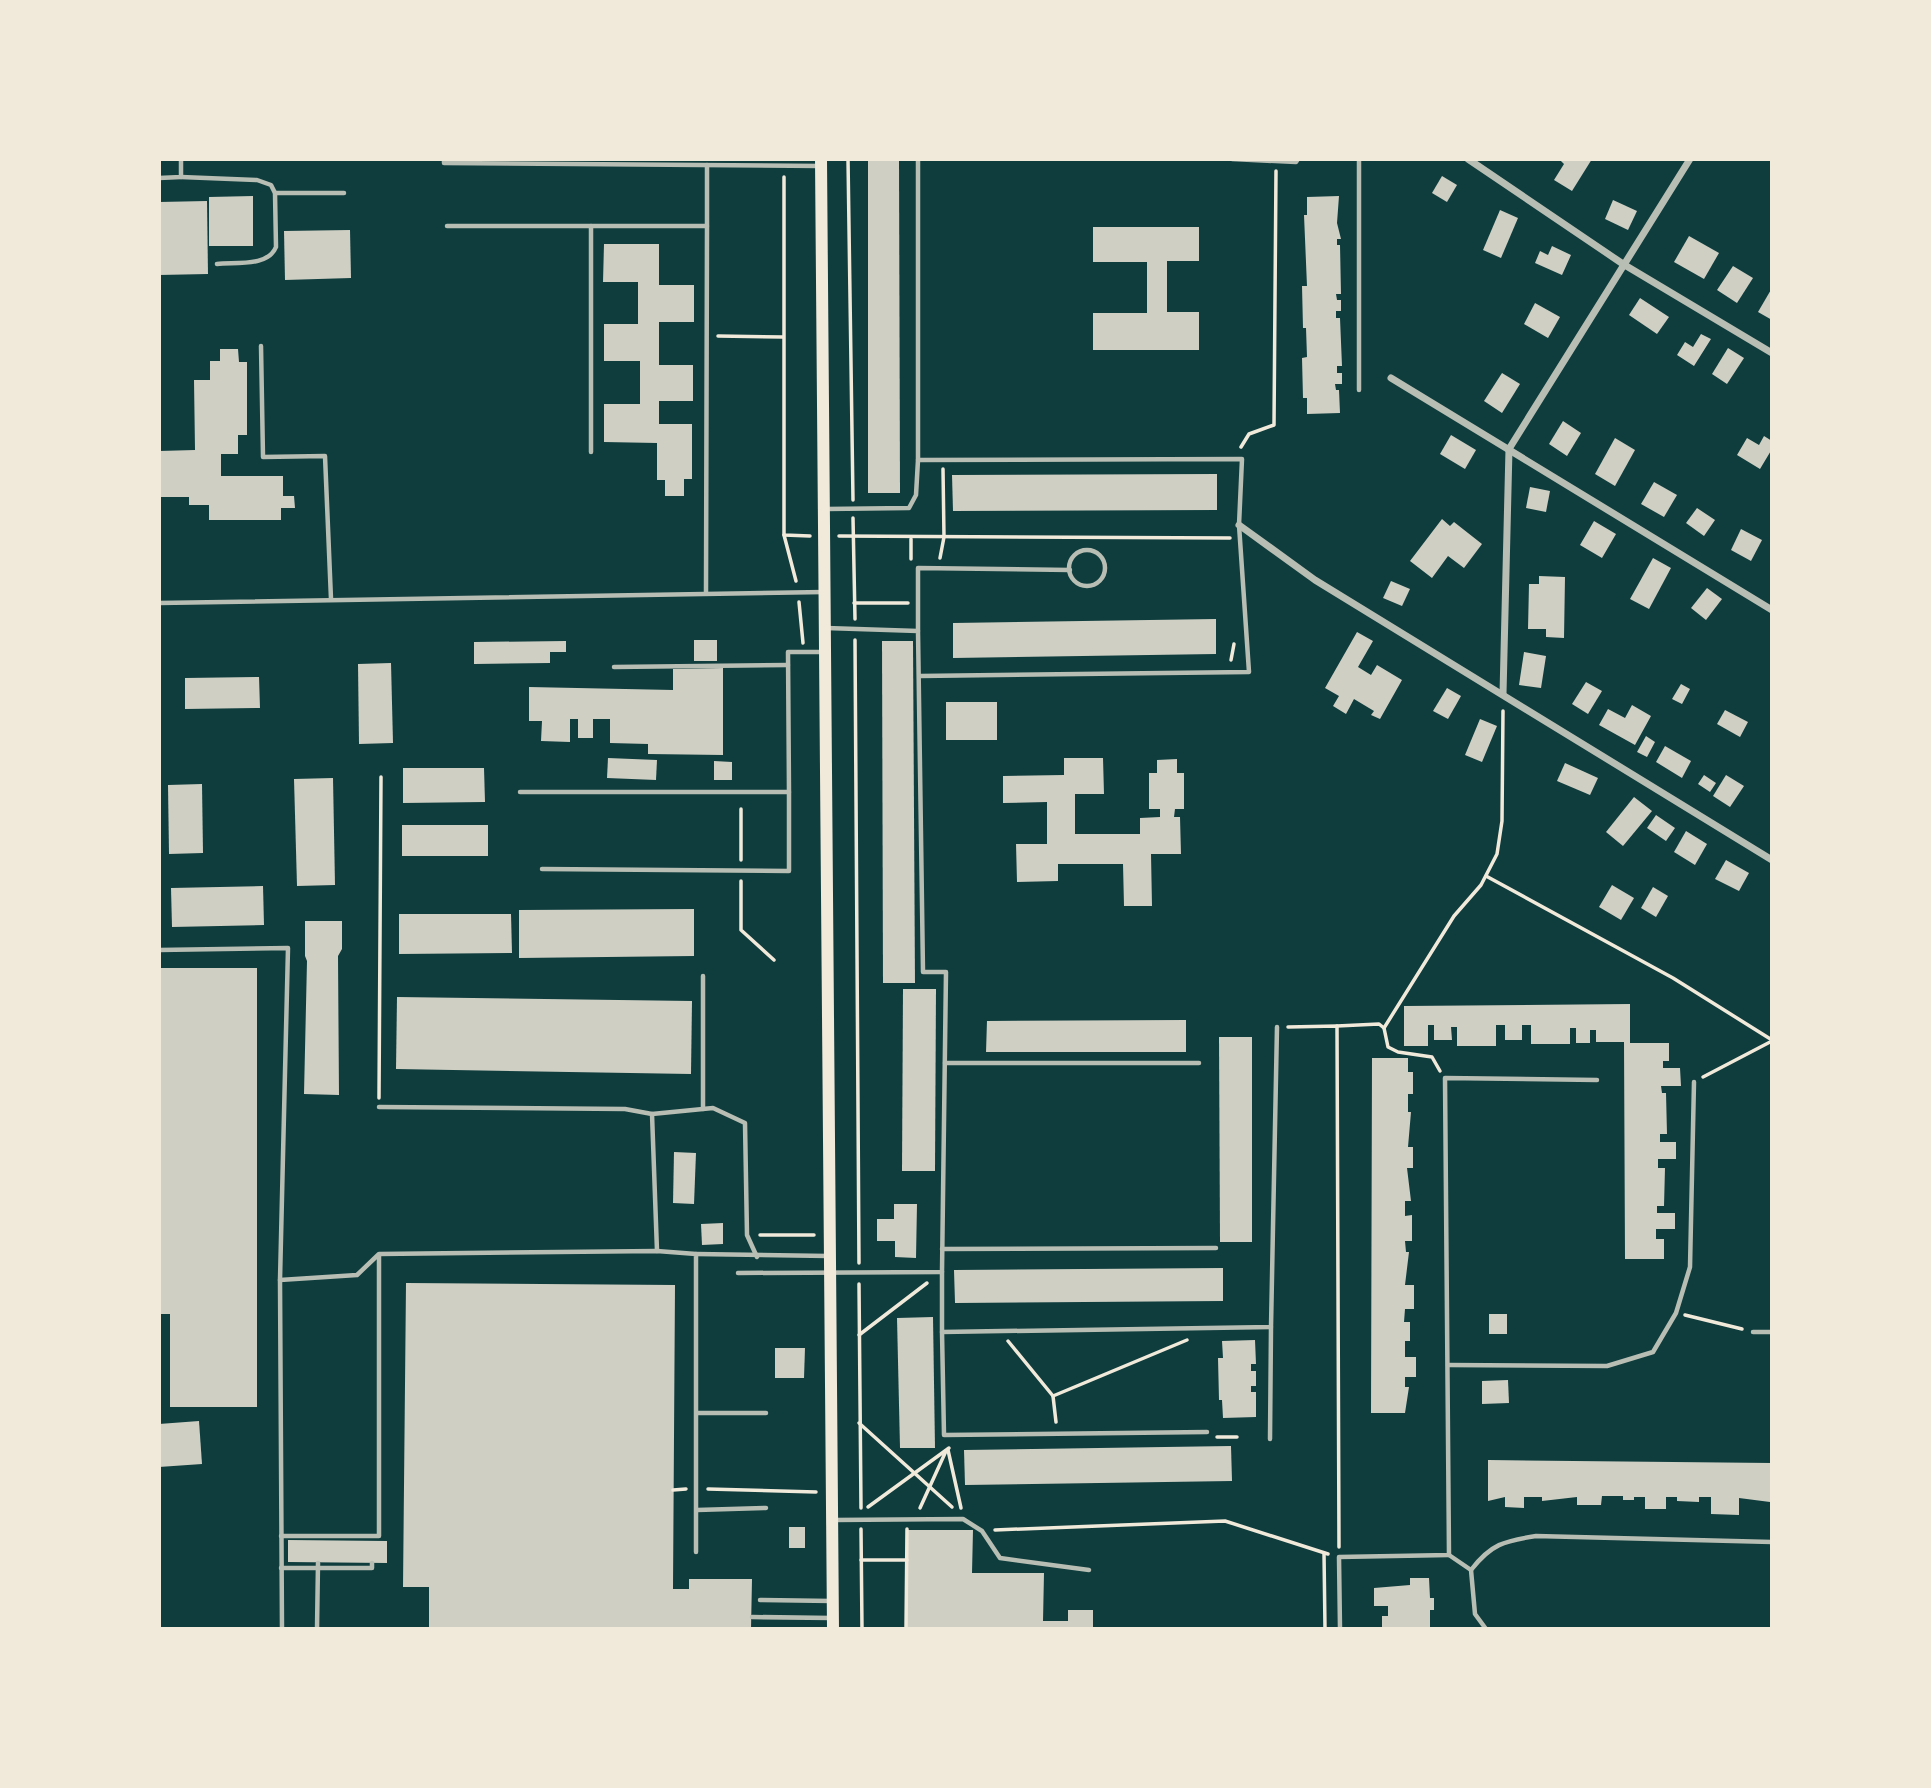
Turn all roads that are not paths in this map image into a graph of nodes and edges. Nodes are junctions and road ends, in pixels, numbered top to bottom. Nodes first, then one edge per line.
1 (181, 159) edge
2 (444, 159) edge
3 (918, 159) edge
4 (1232, 159) edge
5 (1298, 159) edge
6 (1359, 159) edge
7 (1468, 159) edge
8 (1690, 159) edge
9 (821, 163) edge
10 (707, 165) junction
11 (181, 177) junction
12 (159, 178) edge
13 (344, 192) dead end
14 (275, 193) junction
15 (447, 226) dead end
16 (591, 226) junction
17 (707, 226) junction
18 (217, 264) dead end
19 (1623, 264) junction
20 (261, 346) dead end
21 (1772, 354) edge
22 (1391, 378) dead end
23 (1359, 390) dead end
24 (1509, 449) junction
25 (591, 452) dead end
26 (918, 460) junction
27 (825, 509) junction
28 (1236, 526) junction
29 (1070, 570) junction
30 (706, 592) junction
31 (825, 593) junction
32 (331, 599) junction
33 (159, 603) edge
34 (1772, 610) edge
35 (825, 628) junction
36 (918, 631) junction
37 (826, 652) junction
38 (788, 665) junction
39 (614, 667) dead end
40 (920, 676) junction
41 (1503, 694) junction
42 (520, 792) dead end
43 (789, 792) junction
44 (1772, 860) edge
45 (542, 869) dead end
46 (159, 950) edge
47 (703, 976) dead end
48 (1277, 1027) road end
49 (945, 1063) junction
50 (1199, 1063) dead end
51 (1597, 1080) dead end
52 (1694, 1082) road end
53 (379, 1107) road end
54 (703, 1108) junction
55 (652, 1114) junction
56 (1216, 1248) dead end
57 (943, 1249) junction
58 (657, 1251) junction
59 (379, 1254) junction
60 (696, 1254) junction
61 (830, 1256) junction
62 (757, 1257) junction
63 (942, 1272) junction
64 (738, 1273) dead end
65 (831, 1273) junction
66 (281, 1280) junction
67 (1271, 1327) junction
68 (942, 1332) junction
69 (1753, 1332) road end
70 (1772, 1332) edge
71 (1448, 1365) junction
72 (697, 1413) junction
73 (766, 1413) dead end
74 (1208, 1435) road end
75 (1270, 1439) dead end
76 (766, 1508) dead end
77 (697, 1510) junction
78 (833, 1520) junction
79 (281, 1536) junction
80 (1772, 1542) edge
81 (696, 1552) dead end
82 (1449, 1555) junction
83 (372, 1563) dead end
84 (318, 1565) junction
85 (281, 1568) junction
86 (1089, 1570) dead end
87 (1471, 1570) junction
88 (760, 1600) dead end
89 (833, 1601) junction
90 (752, 1617) dead end
91 (833, 1623) edge
92 (282, 1629) edge
93 (317, 1629) edge
94 (1340, 1629) edge
95 (1486, 1629) edge

1 - 11 lane
2 - 10 lane
3 - 26 lane
4 - 5 lane
6 - 23 lane
7 - 19 street
8 - 19 street
9 - 10 lane
9 - 27 main road
10 - 17 lane
11 - 12 lane
11 - 14 lane
13 - 14 lane
14 - 18 lane
15 - 16 lane
16 - 17 lane
16 - 25 lane
17 - 30 lane
19 - 21 street
19 - 24 street
20 - 32 lane
22 - 24 street
24 - 34 street
24 - 41 street
26 - 27 lane
26 - 28 lane
27 - 31 main road
28 - 40 lane
28 - 41 street
29 - 29 lane
29 - 36 lane
30 - 31 lane
30 - 32 lane
31 - 35 main road
32 - 33 lane
35 - 36 lane
35 - 37 main road
36 - 40 lane
37 - 38 lane
37 - 61 main road
38 - 39 lane
38 - 43 lane
40 - 49 lane
41 - 44 street
42 - 43 lane
43 - 45 lane
46 - 66 lane
47 - 54 lane
48 - 67 lane
49 - 50 lane
49 - 57 lane
51 - 71 lane
52 - 71 lane
53 - 55 lane
54 - 55 lane
54 - 62 lane
55 - 58 lane
56 - 57 lane
57 - 63 lane
58 - 59 lane
58 - 60 lane
59 - 66 lane
59 - 79 lane
60 - 62 lane
60 - 72 lane
61 - 62 lane
61 - 65 main road
63 - 65 lane
63 - 68 lane
64 - 65 lane
65 - 78 main road
66 - 79 lane
67 - 68 lane
67 - 75 lane
68 - 74 lane
69 - 70 lane
71 - 82 lane
72 - 73 lane
72 - 77 lane
76 - 77 lane
77 - 81 lane
78 - 86 lane
78 - 89 main road
79 - 85 lane
80 - 87 lane
82 - 87 lane
82 - 94 lane
83 - 84 lane
84 - 85 lane
84 - 93 lane
85 - 92 lane
87 - 95 lane
88 - 89 lane
89 - 91 main road
90 - 91 lane

